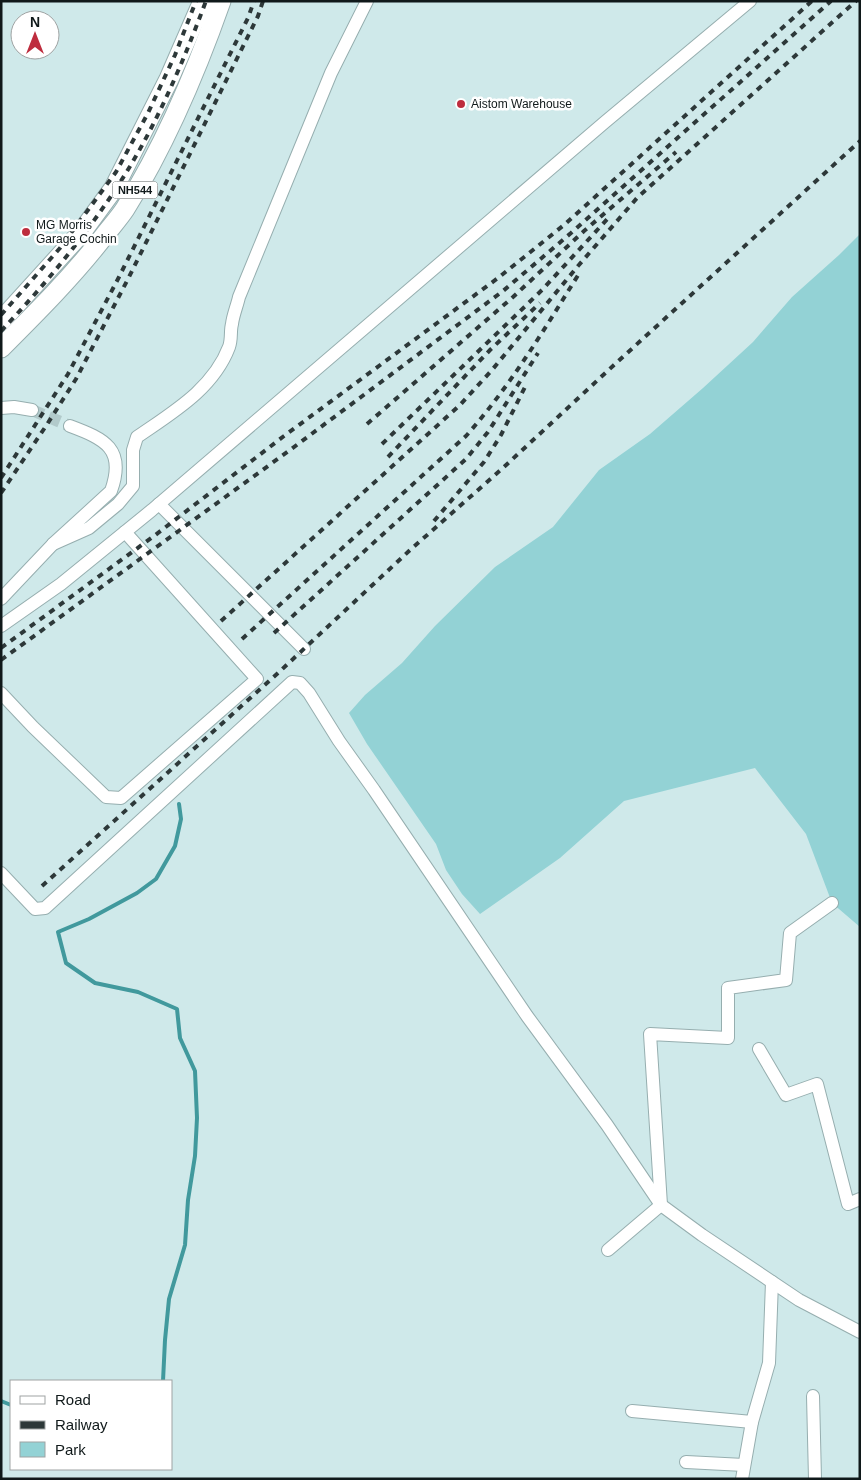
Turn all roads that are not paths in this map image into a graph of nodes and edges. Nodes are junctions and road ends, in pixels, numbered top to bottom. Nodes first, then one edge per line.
1 (203, 1) edge
2 (221, 1) edge
3 (367, 1) edge
4 (750, 1) edge
5 (1, 321) edge
6 (1, 348) edge
7 (1, 408) edge
8 (32, 410) tunnel mouth
9 (70, 426) tunnel mouth
10 (159, 504) junction
11 (125, 532) junction
12 (53, 544) junction
13 (1, 599) edge
14 (1, 626) edge
15 (304, 649) dead end
16 (1, 693) edge
17 (1, 873) edge
18 (832, 903) dead end
19 (759, 1049) dead end
20 (860, 1199) edge
21 (662, 1205) junction
22 (608, 1250) dead end
23 (772, 1282) junction
24 (860, 1332) edge
25 (813, 1396) dead end
26 (632, 1411) dead end
27 (752, 1422) junction
28 (686, 1462) dead end
29 (744, 1466) junction
30 (742, 1479) edge
31 (815, 1479) edge

1 - 5 highway, NH544
2 - 6 highway, NH544
3 - 12 street
4 - 10 street
7 - 8 street
9 - 12 street
10 - 11 street
10 - 15 street
11 - 14 street
11 - 16 street
12 - 13 street
17 - 21 street
18 - 21 street
19 - 20 street
21 - 22 street
21 - 23 street
23 - 24 street
23 - 27 street
25 - 31 street
26 - 27 street
27 - 29 street
28 - 29 street
29 - 30 street

